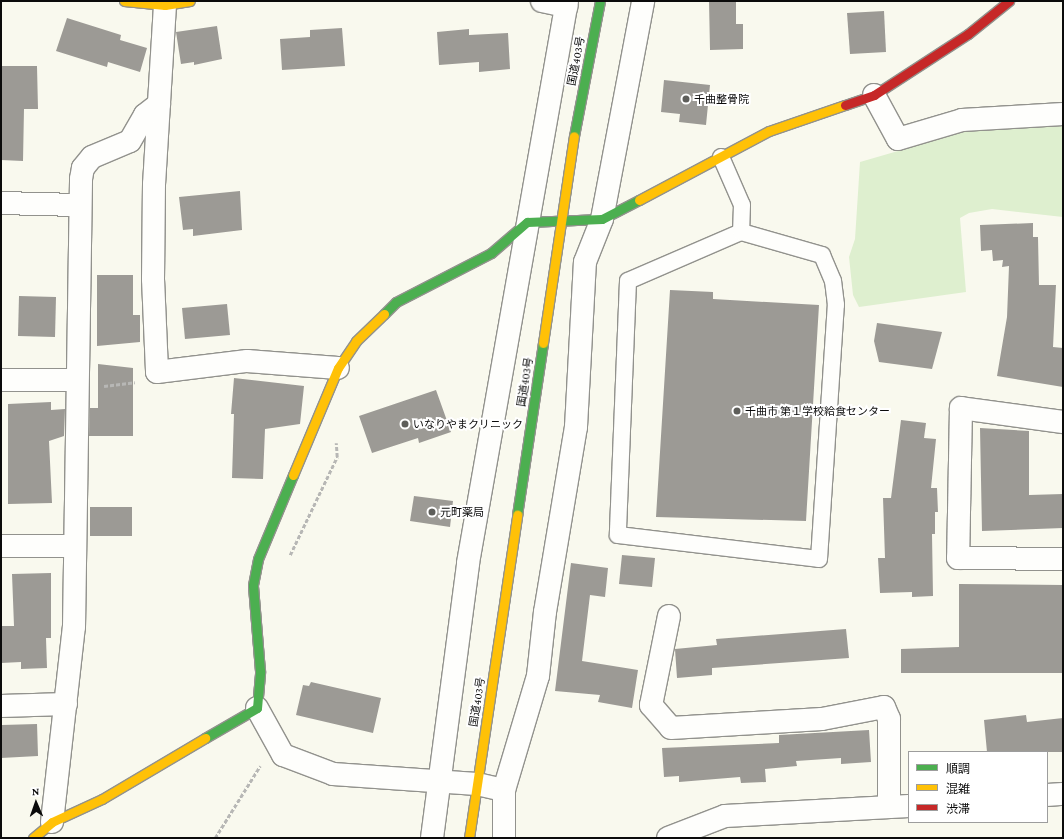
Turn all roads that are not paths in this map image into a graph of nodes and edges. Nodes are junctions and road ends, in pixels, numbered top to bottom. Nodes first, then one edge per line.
1 (124, 1) edge
2 (190, 1) edge
3 (542, 1) edge
4 (600, 1) edge
5 (643, 1) edge
6 (1009, 1) edge
7 (154, 4) edge
8 (566, 4) edge
9 (874, 95) junction
10 (159, 104) junction
11 (1063, 114) edge
12 (721, 157) junction
13 (1, 203) edge
14 (78, 205) junction
15 (602, 219) junction
16 (562, 220) junction
17 (527, 222) junction
18 (741, 232) junction
19 (338, 368) junction
20 (1, 380) edge
21 (77, 380) junction
22 (1063, 422) edge
23 (1, 546) edge
24 (74, 546) junction
25 (1063, 559) edge
26 (669, 616) dead end
27 (66, 704) junction
28 (1, 706) edge
29 (257, 708) junction
30 (441, 781) junction
31 (477, 784) junction
32 (504, 790) junction
33 (1063, 794) edge
34 (1048, 796) edge
35 (899, 806) edge
36 (52, 822) junction
37 (33, 838) edge
38 (432, 838) edge
39 (469, 838) edge
40 (504, 838) edge
41 (668, 838) edge

1 - 7 main road
2 - 7 main road
3 - 8 street
4 - 16 main road, 国道403号
5 - 15 street
6 - 9 main road
7 - 10 street
8 - 17 street
9 - 11 street
9 - 12 main road
10 - 14 street
10 - 19 street
12 - 15 main road
12 - 18 lane
13 - 14 street
14 - 21 street
15 - 16 main road
15 - 32 street
16 - 17 main road
16 - 31 main road, 国道403号
17 - 19 main road
17 - 30 street
18 - 18 lane
19 - 29 main road
20 - 21 street
21 - 24 street
22 - 25 street
23 - 24 street
24 - 27 street
26 - 35 street
27 - 28 street
27 - 36 street
29 - 30 street
29 - 36 main road
30 - 31 street
30 - 38 street
31 - 32 street
31 - 39 main road, 国道403号
32 - 40 street
33 - 34 street
35 - 41 street
36 - 37 main road

